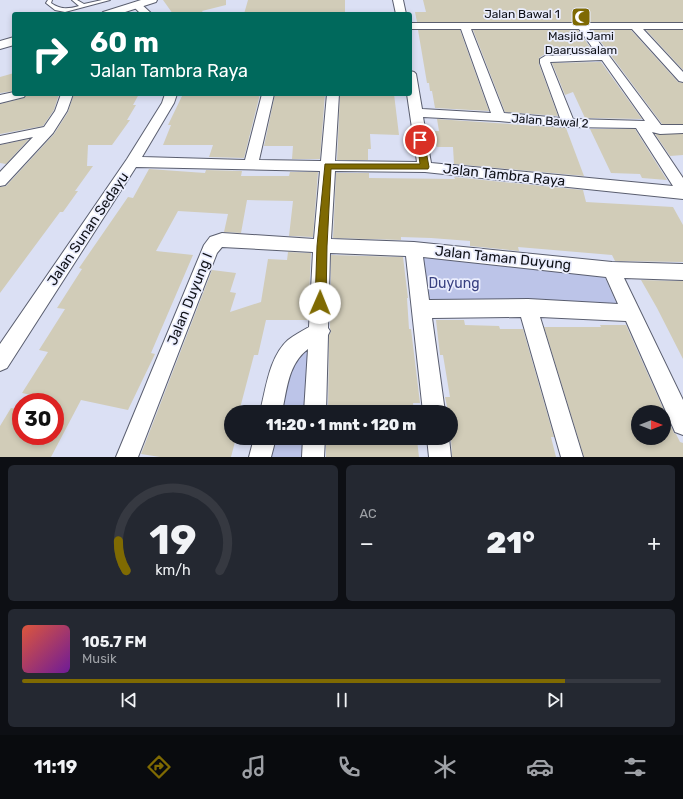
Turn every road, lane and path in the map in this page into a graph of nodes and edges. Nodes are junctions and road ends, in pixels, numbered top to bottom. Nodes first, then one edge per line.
1 (50, 0) edge
2 (74, 0) edge
3 (108, 0) edge
4 (152, 0) edge
5 (398, 0) edge
6 (138, 5) junction
7 (83, 6) junction
8 (114, 12) edge
9 (145, 12) edge
10 (401, 12) edge
11 (412, 26) edge
12 (635, 26) junction
13 (683, 26) edge
14 (465, 27) junction
15 (582, 27) junction
16 (12, 41) edge
17 (0, 44) edge
18 (604, 57) junction
19 (683, 78) edge
20 (412, 87) edge
21 (12, 96) edge
22 (66, 96) edge
23 (170, 96) edge
24 (268, 96) edge
25 (333, 96) edge
26 (0, 99) edge
27 (416, 113) junction
28 (499, 117) junction
29 (568, 124) junction
30 (640, 124) junction
31 (657, 129) junction
32 (683, 129) edge
33 (48, 130) junction
34 (683, 136) edge
35 (0, 140) edge
36 (132, 162) junction
37 (251, 166) junction
38 (328, 166) junction
39 (425, 167) junction
40 (0, 182) edge
41 (683, 190) edge
42 (683, 193) edge
43 (322, 246) junction
44 (414, 249) junction
45 (612, 270) junction
46 (683, 272) edge
47 (528, 308) junction
48 (422, 309) junction
49 (632, 314) junction
50 (320, 331) junction
51 (0, 360) edge
52 (273, 405) edge
53 (315, 405) edge
54 (433, 405) edge
55 (683, 424) edge
56 (263, 445) edge
57 (314, 445) edge
58 (439, 445) edge
59 (127, 457) edge
60 (260, 457) edge
61 (313, 457) edge
62 (440, 457) edge
63 (572, 457) edge

1 - 7 lane
2 - 7 lane
3 - 7 lane
4 - 6 street
5 - 10 street
6 - 8 street
6 - 9 street
11 - 14 street, Jalan Bawal 1
12 - 13 street, Jalan Bawal 1
12 - 15 street, Jalan Bawal 1
12 - 19 street
14 - 15 street, Jalan Bawal 1
14 - 28 street
15 - 18 street
16 - 17 street
18 - 29 street
18 - 31 street
20 - 27 street
21 - 26 street
22 - 33 street
23 - 36 street, Jalan Sunan Sedayu
24 - 37 street
25 - 38 street
27 - 28 street, Jalan Bawal 2
27 - 39 street
28 - 29 street, Jalan Bawal 2
29 - 30 street, Jalan Bawal 2
30 - 31 street, Jalan Bawal 2
30 - 41 street
31 - 32 street, Jalan Bawal 2
31 - 34 street
33 - 35 street
33 - 40 street
36 - 37 street, Jalan Tambra Raya
36 - 51 street, Jalan Sunan Sedayu
37 - 38 street, Jalan Tambra Raya
38 - 39 street, Jalan Tambra Raya
38 - 43 street
39 - 42 street, Jalan Tambra Raya
43 - 44 street, Jalan Taman Duyung
43 - 50 street
43 - 59 street, Jalan Duyung I
44 - 45 street, Jalan Taman Duyung
44 - 48 street
45 - 46 street, Jalan Taman Duyung
45 - 49 street
47 - 48 street
47 - 49 street
47 - 63 street
48 - 54 street
49 - 55 street
50 - 52 street
50 - 53 street
56 - 60 street
57 - 61 street
58 - 62 street

